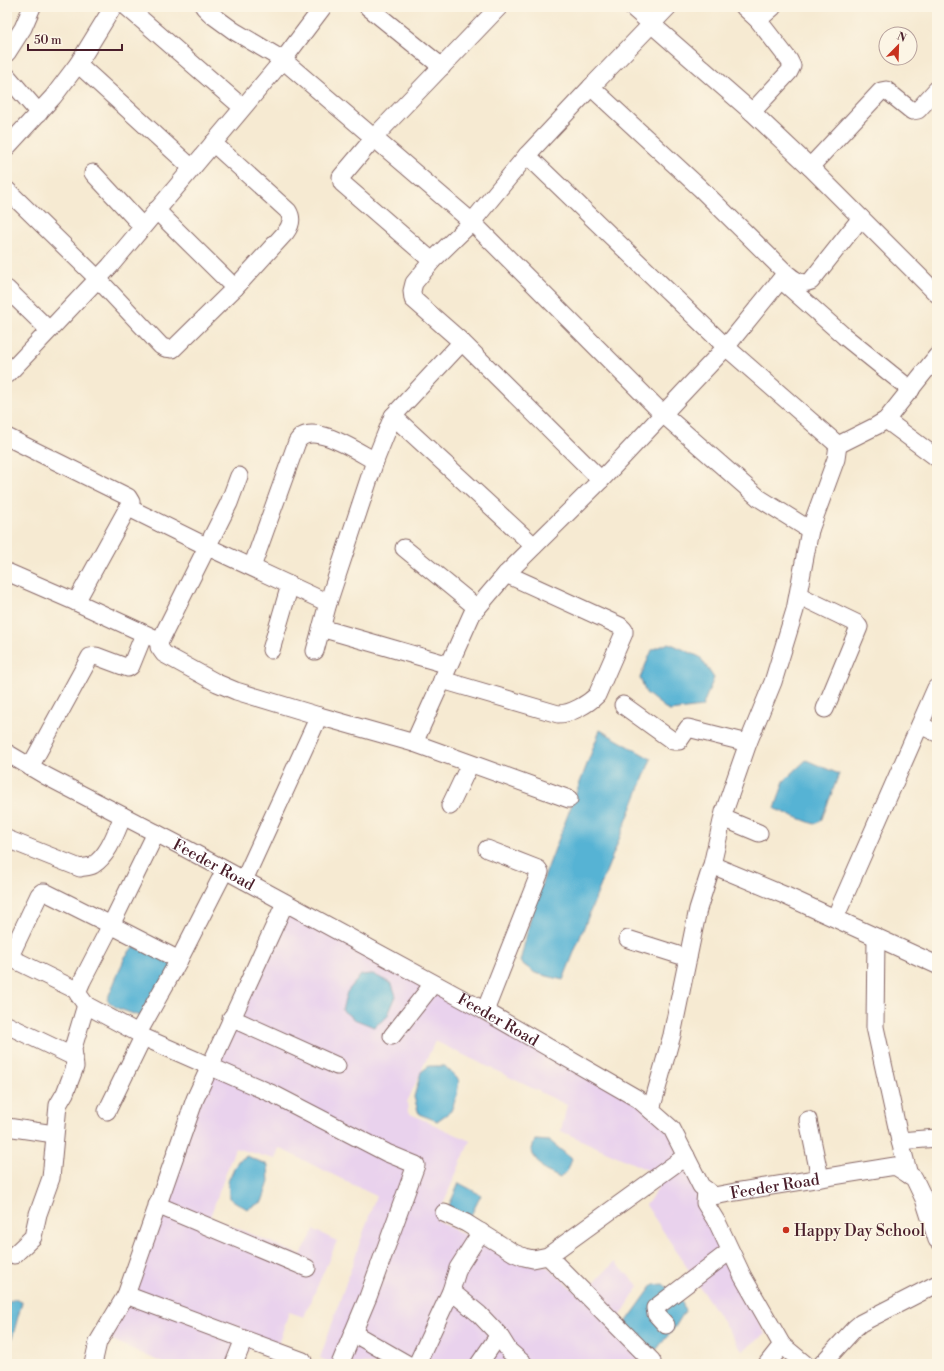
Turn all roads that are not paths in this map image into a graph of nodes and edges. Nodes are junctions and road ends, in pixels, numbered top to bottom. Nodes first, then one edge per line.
1 (32, 7) edge
2 (113, 7) edge
3 (127, 7) edge
4 (204, 7) edge
5 (322, 7) edge
6 (368, 7) edge
7 (499, 7) edge
8 (632, 7) edge
9 (668, 7) edge
10 (744, 7) edge
11 (773, 7) edge
12 (758, 20) junction
13 (651, 25) junction
14 (7, 53) edge
15 (283, 60) junction
16 (78, 64) junction
17 (442, 67) junction
18 (7, 76) edge
19 (591, 87) junction
20 (937, 89) edge
21 (242, 107) junction
22 (752, 112) junction
23 (39, 113) junction
24 (374, 138) junction
25 (213, 143) junction
26 (7, 147) edge
27 (527, 156) junction
28 (810, 167) junction
29 (192, 168) junction
30 (93, 173) dead end
31 (7, 190) edge
32 (156, 210) junction
33 (861, 218) junction
34 (472, 222) junction
35 (142, 226) junction
36 (432, 261) junction
37 (783, 276) junction
38 (97, 278) junction
39 (7, 288) edge
40 (235, 288) junction
41 (937, 294) edge
42 (49, 330) junction
43 (462, 342) junction
44 (726, 347) junction
45 (937, 356) edge
46 (7, 375) edge
47 (911, 390) junction
48 (663, 414) junction
49 (393, 416) junction
50 (886, 420) junction
51 (7, 437) edge
52 (838, 445) junction
53 (937, 458) edge
54 (375, 461) junction
55 (239, 476) dead end
56 (601, 480) junction
57 (129, 508) junction
58 (810, 530) junction
59 (534, 546) junction
60 (208, 547) junction
61 (404, 548) dead end
62 (252, 568) junction
63 (7, 572) edge
64 (506, 574) junction
65 (290, 585) junction
66 (798, 595) junction
67 (76, 602) junction
68 (328, 603) junction
69 (477, 608) junction
70 (321, 628) junction
71 (144, 634) junction
72 (160, 641) junction
73 (271, 650) dead end
74 (315, 651) dead end
75 (446, 672) junction
76 (936, 688) dead end
77 (623, 705) dead end
78 (825, 709) dead end
79 (319, 716) junction
80 (920, 725) junction
81 (937, 733) edge
82 (414, 743) junction
83 (748, 743) junction
84 (7, 753) edge
85 (470, 764) junction
86 (30, 767) junction
87 (569, 799) dead end
88 (450, 806) dead end
89 (123, 816) junction
90 (723, 818) junction
91 (156, 833) junction
92 (759, 833) dead end
93 (7, 839) edge
94 (487, 849) dead end
95 (712, 865) junction
96 (225, 870) junction
97 (244, 880) junction
98 (285, 903) junction
99 (835, 918) junction
100 (111, 925) junction
101 (876, 937) junction
102 (628, 939) dead end
103 (688, 958) junction
104 (179, 960) junction
105 (937, 965) edge
106 (433, 984) junction
107 (82, 998) junction
108 (485, 1011) junction
109 (232, 1018) junction
110 (7, 1025) edge
111 (140, 1035) junction
112 (392, 1036) dead end
113 (74, 1057) junction
114 (337, 1066) dead end
115 (210, 1067) junction
116 (651, 1110) junction
117 (107, 1111) dead end
118 (808, 1120) dead end
119 (7, 1127) edge
120 (54, 1134) junction
121 (937, 1138) edge
122 (900, 1141) junction
123 (686, 1156) junction
124 (909, 1175) junction
125 (820, 1178) junction
126 (706, 1190) junction
127 (157, 1205) junction
128 (444, 1213) dead end
129 (481, 1232) junction
130 (937, 1240) edge
131 (730, 1251) junction
132 (14, 1255) dead end
133 (548, 1256) junction
134 (307, 1268) dead end
135 (937, 1284) edge
136 (451, 1291) junction
137 (126, 1295) junction
138 (666, 1325) dead end
139 (353, 1332) junction
140 (499, 1335) junction
141 (244, 1339) junction
142 (782, 1345) junction
143 (303, 1361) dead end
144 (652, 1361) dead end
145 (93, 1364) edge
146 (234, 1364) edge
147 (340, 1364) edge
148 (408, 1364) edge
149 (417, 1364) edge
150 (480, 1364) edge
151 (524, 1364) edge
152 (766, 1364) edge
153 (805, 1364) edge
154 (822, 1364) edge

1 - 14 street
2 - 16 street
3 - 21 street
4 - 15 street
5 - 15 street
6 - 17 street
7 - 17 street
8 - 13 street
9 - 13 street
10 - 12 street
11 - 12 street
12 - 22 street
13 - 19 street
13 - 22 street
15 - 21 street
15 - 24 street
16 - 23 street
16 - 29 street
17 - 24 street
18 - 23 street
19 - 27 street
19 - 37 street
20 - 28 street
21 - 25 street
22 - 28 street
23 - 26 street
24 - 34 street
24 - 36 street
25 - 29 street
25 - 40 street
27 - 34 street
27 - 44 street
28 - 33 street
29 - 32 street
30 - 35 street
31 - 38 street
32 - 35 street
32 - 40 street
33 - 37 street
33 - 41 street
34 - 36 street
34 - 48 street
35 - 38 street
36 - 43 street
37 - 44 street
37 - 47 street
38 - 40 street
38 - 42 street
39 - 42 street
42 - 46 street
43 - 49 street
43 - 56 street
44 - 48 street
44 - 52 street
45 - 47 street
47 - 50 street
48 - 56 street
48 - 58 street
49 - 54 street
49 - 59 street
50 - 52 street
50 - 53 street
51 - 57 street
52 - 58 street
54 - 62 street
54 - 68 street
55 - 60 street
56 - 59 street
57 - 60 street
57 - 67 street
58 - 66 street
59 - 64 street
60 - 62 street
60 - 72 street
61 - 69 street
62 - 65 street
63 - 67 street
64 - 69 street
64 - 75 street
65 - 68 street
65 - 73 street
66 - 78 street
66 - 83 street
67 - 71 street
68 - 70 street
69 - 75 street
70 - 74 street
70 - 75 street
71 - 72 street
71 - 86 street
72 - 79 street
75 - 82 street
76 - 80 street
77 - 83 street
79 - 82 street
79 - 97 street
80 - 81 street
80 - 99 street
82 - 85 street
83 - 90 street
84 - 86 street, Feeder Road
85 - 87 street
85 - 88 street
86 - 89 street, Feeder Road
89 - 91 street, Feeder Road
89 - 93 street
90 - 92 street
90 - 95 street
91 - 96 street, Feeder Road
91 - 100 street
94 - 108 street
95 - 99 street
95 - 103 street
96 - 97 street, Feeder Road
96 - 104 street
97 - 98 street, Feeder Road
98 - 106 street, Feeder Road
98 - 109 street
99 - 101 street
100 - 104 street
100 - 107 street
100 - 107 street
101 - 105 street
101 - 122 street
102 - 103 street
103 - 116 street
104 - 111 street
106 - 108 street, Feeder Road
106 - 112 street
107 - 111 street
107 - 113 street
108 - 116 street, Feeder Road
109 - 114 street
109 - 115 street
110 - 113 street
111 - 115 street
111 - 117 street
113 - 120 street
115 - 127 street
115 - 139 street
116 - 123 street, Feeder Road
118 - 125 street
119 - 120 street
120 - 132 street
121 - 122 street
122 - 124 street
123 - 126 street, Feeder Road
123 - 133 street
124 - 125 street, Feeder Road
124 - 130 street, Feeder Road
125 - 126 street, Feeder Road
126 - 131 street
127 - 134 street
127 - 137 street
128 - 129 street
129 - 133 street
129 - 136 street
131 - 138 street
131 - 142 street
133 - 144 street
135 - 154 street
136 - 140 street
136 - 149 street
137 - 141 street
137 - 145 street
139 - 147 street
139 - 148 street
140 - 150 street
140 - 151 street
141 - 143 street
141 - 146 street
142 - 152 street
142 - 153 street

